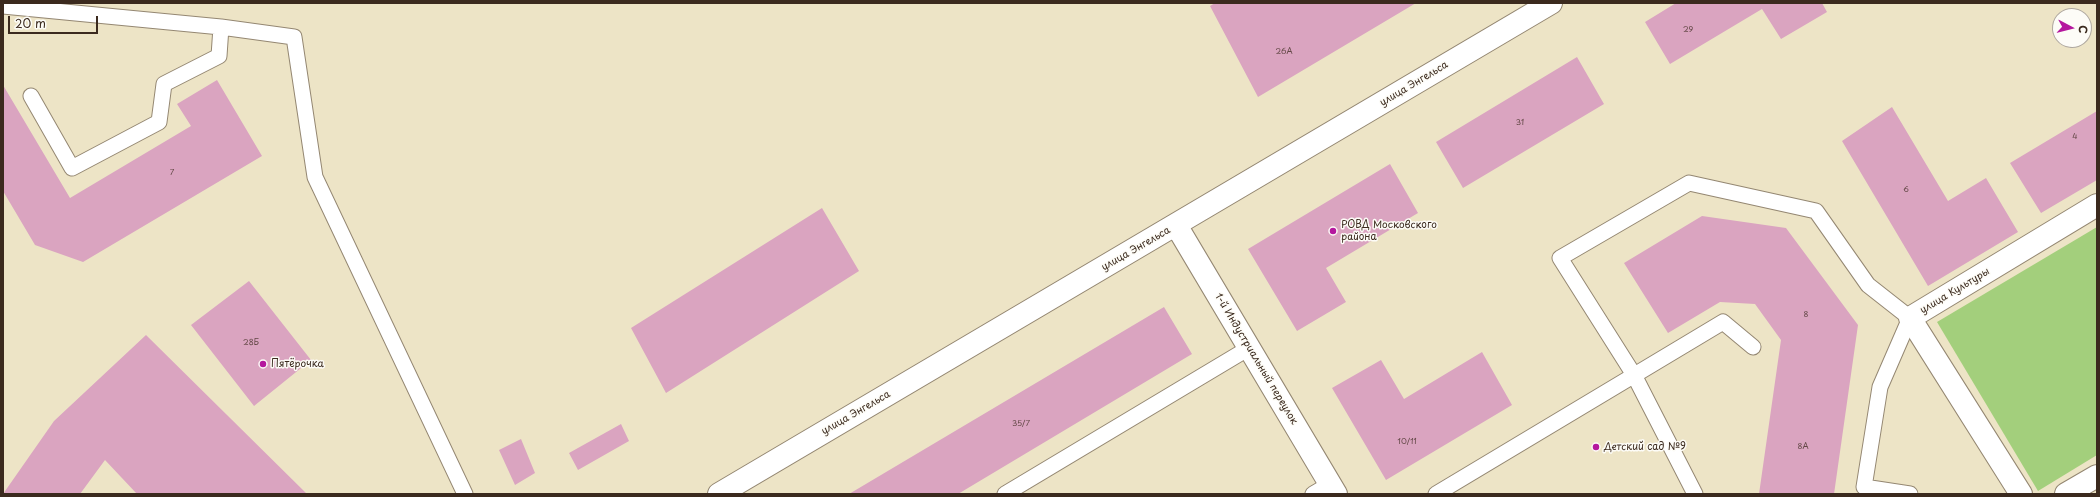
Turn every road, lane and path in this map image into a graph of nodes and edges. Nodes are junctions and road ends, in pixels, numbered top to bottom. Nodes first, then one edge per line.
1 (1551, 3) edge
2 (3, 6) edge
3 (221, 27) junction
4 (30, 96) dead end
5 (2097, 205) edge
6 (1176, 225) junction
7 (1910, 318) junction
8 (1753, 347) dead end
9 (1249, 348) junction
10 (1634, 375) junction
11 (2097, 476) edge
12 (734, 490) edge
13 (1326, 491) edge
14 (465, 494) edge
15 (1005, 494) edge
16 (1436, 494) edge
17 (1695, 494) edge
18 (1910, 494) edge
19 (2021, 494) edge
20 (2066, 494) edge

1 - 6 street, улица Энгельса
2 - 3 lane
3 - 4 lane
3 - 14 lane
5 - 7 street, улица Культуры
6 - 9 street, 1-й Индустриальный переулок
6 - 12 street, улица Энгельса
7 - 10 lane
7 - 18 lane
7 - 19 street, улица Культуры
8 - 10 lane
9 - 13 street, 1-й Индустриальный переулок
9 - 15 lane
10 - 16 lane
10 - 17 lane
11 - 20 street

